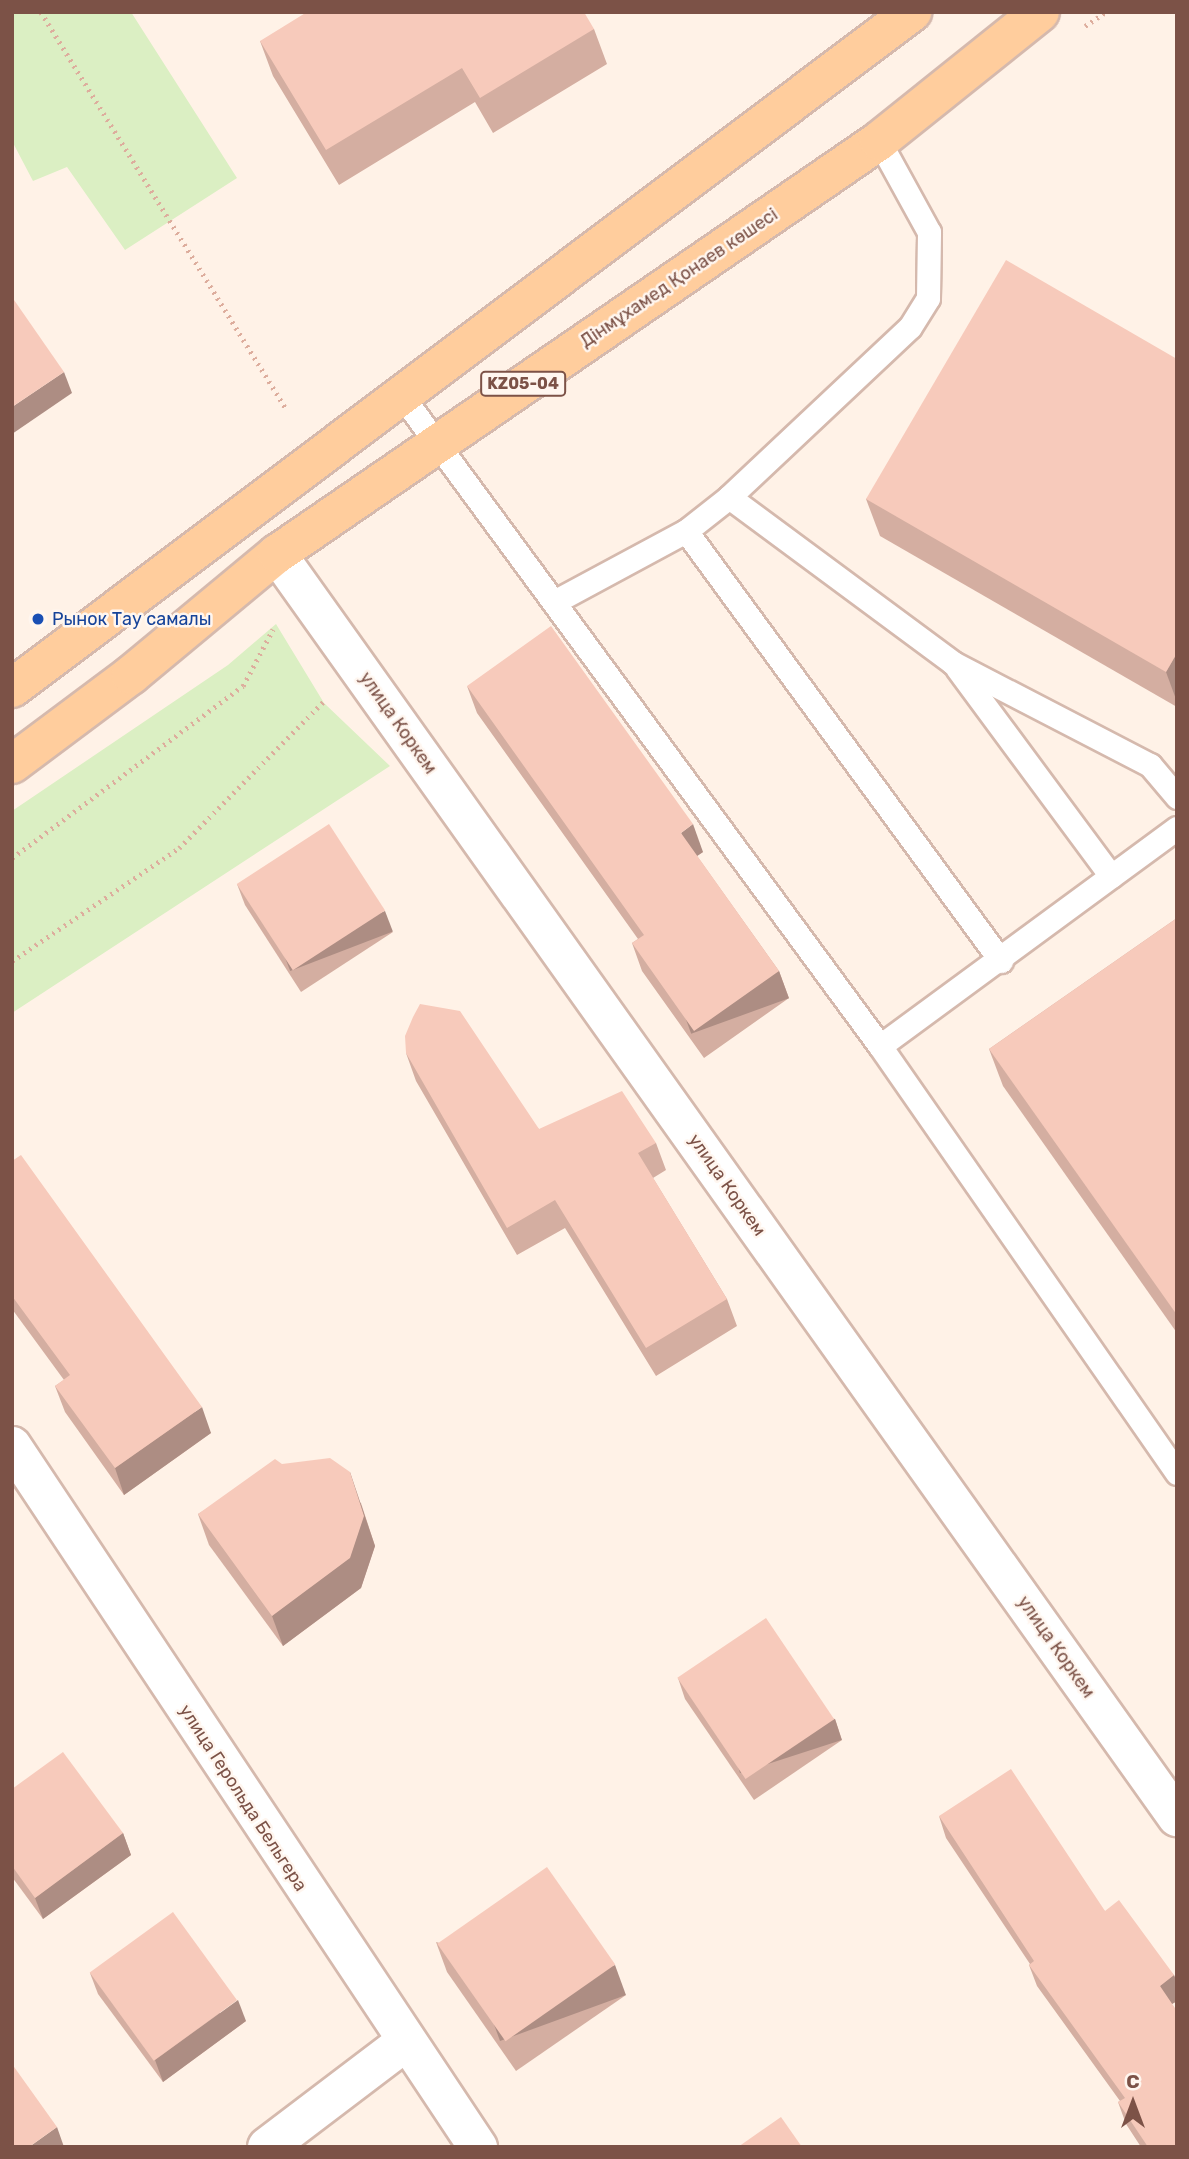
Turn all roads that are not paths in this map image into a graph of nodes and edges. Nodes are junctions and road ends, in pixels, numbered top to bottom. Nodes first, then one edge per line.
1 (912, 12) edge
2 (1040, 12) edge
3 (879, 141) junction
4 (402, 396) junction
5 (437, 443) junction
6 (729, 497) junction
7 (686, 531) junction
8 (287, 568) junction
9 (554, 602) junction
10 (953, 663) junction
11 (12, 688) edge
12 (12, 764) edge
13 (1177, 797) edge
14 (1177, 828) edge
15 (1111, 876) junction
16 (1001, 961) junction
17 (880, 1046) junction
18 (12, 1446) edge
19 (1177, 1473) edge
20 (1177, 1817) edge
21 (404, 2043) junction
22 (267, 2147) edge
23 (478, 2147) edge

1 - 4 main road
2 - 3 main road, Дінмұхамед Қонаев көшесі / KZ05-04
3 - 5 main road, Дінмұхамед Қонаев көшесі / KZ05-04
3 - 6 lane
4 - 5 lane
4 - 11 main road
5 - 8 main road, Дінмұхамед Қонаев көшесі / KZ05-04
5 - 9 lane
6 - 7 lane
6 - 10 lane
7 - 9 lane
7 - 16 lane
8 - 12 main road, Дінмұхамед Қонаев көшесі / KZ05-04
8 - 20 street, улица Коркем
9 - 17 lane
10 - 13 lane
10 - 15 lane
14 - 15 lane
15 - 16 lane
16 - 17 lane
17 - 19 lane
18 - 21 street, улица Герольда Бельгера
21 - 22 street
21 - 23 street, улица Герольда Бельгера

